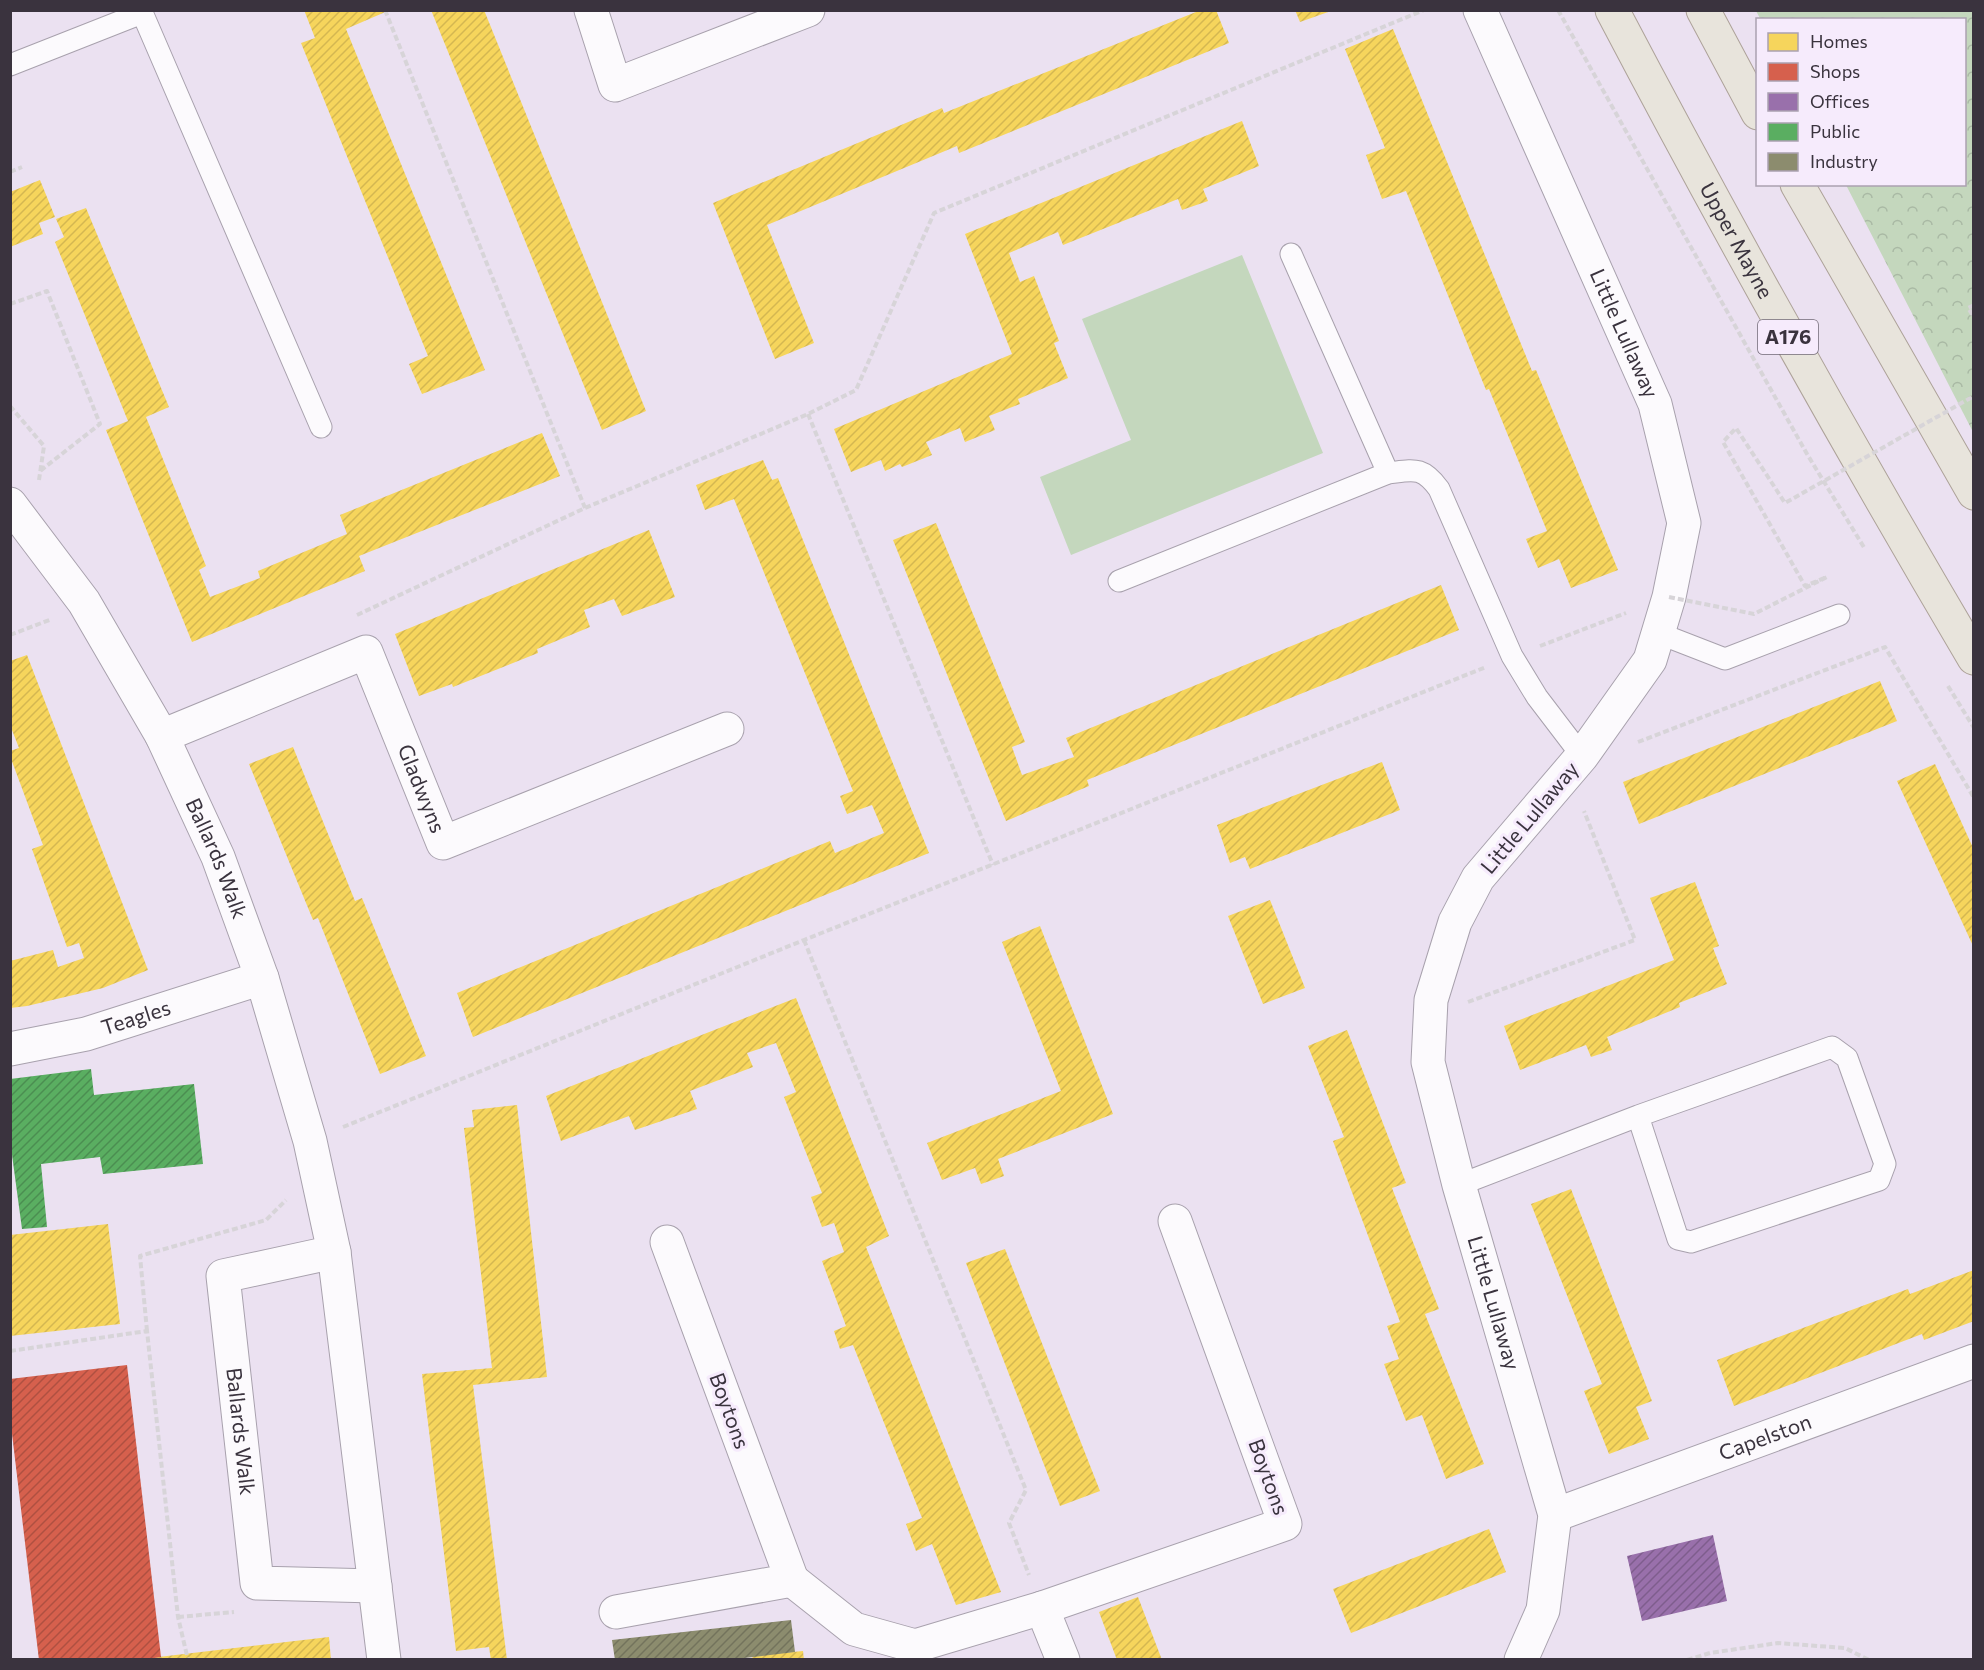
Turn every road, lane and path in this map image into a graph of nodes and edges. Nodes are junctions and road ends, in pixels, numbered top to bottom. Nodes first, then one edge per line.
1 (385, 10) edge
2 (591, 10) edge
3 (808, 10) edge
4 (1424, 10) edge
5 (1480, 10) edge
6 (1558, 10) edge
7 (1612, 10) edge
8 (1703, 10) edge
9 (142, 12) edge
10 (10, 65) edge
11 (1756, 109) edge
12 (22, 167) dead end
13 (10, 172) edge
14 (1798, 186) edge
15 (1291, 254) dead end
16 (10, 304) edge
17 (1974, 305) edge
18 (1974, 318) edge
19 (1974, 396) edge
20 (10, 406) edge
21 (808, 414) junction
22 (321, 427) dead end
23 (40, 472) junction
24 (1388, 473) junction
25 (38, 485) dead end
26 (1974, 493) edge
27 (585, 508) junction
28 (12, 510) edge
29 (1868, 555) dead end
30 (1119, 580) dead end
31 (1669, 597) junction
32 (391, 600) dead end
33 (84, 602) junction
34 (1839, 615) dead end
35 (1658, 633) junction
36 (10, 635) edge
37 (1512, 656) junction
38 (1974, 658) edge
39 (1943, 677) dead end
40 (1974, 728) edge
41 (727, 729) dead end
42 (162, 736) junction
43 (1636, 743) dead end
44 (1582, 756) junction
45 (1974, 798) edge
46 (1581, 801) dead end
47 (993, 865) junction
48 (804, 940) junction
49 (262, 978) junction
50 (1458, 1006) dead end
51 (10, 1049) edge
52 (1638, 1116) junction
53 (310, 1141) junction
54 (1459, 1185) junction
55 (284, 1190) dead end
56 (1175, 1221) dead end
57 (667, 1242) dead end
58 (334, 1252) junction
59 (147, 1331) junction
60 (10, 1350) edge
61 (1974, 1361) edge
62 (1555, 1515) junction
63 (792, 1580) junction
64 (375, 1586) junction
65 (1042, 1608) junction
66 (616, 1612) dead end
67 (188, 1659) edge
68 (384, 1659) edge
69 (1063, 1659) edge
70 (1521, 1659) edge
71 (1688, 1659) edge
72 (1869, 1659) edge

1 - 27 path
2 - 3 street
4 - 21 path
5 - 31 street, Little Lullaway
6 - 29 path
7 - 38 main road, Upper Mayne / A176
8 - 11 main road
9 - 10 lane
9 - 22 lane
12 - 13 path
14 - 26 main road
15 - 24 lane
16 - 23 path
17 - 18 path
19 - 31 path, bridge
20 - 23 path
21 - 27 path
21 - 47 path
23 - 25 path
24 - 30 lane
24 - 37 lane
27 - 32 path
28 - 33 street, Ballards Walk
31 - 35 street, Little Lullaway
31 - 37 path
33 - 36 path
33 - 42 street, Ballards Walk
34 - 35 lane
35 - 44 street, Little Lullaway
37 - 44 lane
37 - 47 path
39 - 40 path
41 - 42 street, Gladwyns
42 - 49 street, Ballards Walk
43 - 45 path
44 - 54 street, Little Lullaway
46 - 50 path
47 - 48 path
48 - 53 path
48 - 65 path
49 - 51 street, Teagles
49 - 53 street, Ballards Walk
52 - 52 lane
52 - 54 lane
53 - 58 street, Ballards Walk
54 - 62 street, Little Lullaway
55 - 59 path
56 - 65 street, Boytons
57 - 63 street, Boytons
58 - 64 street, Ballards Walk
58 - 64 street, Ballards Walk
59 - 60 path
59 - 67 path
61 - 62 street, Capelston
62 - 70 street, Little Lullaway
63 - 65 street, Boytons
63 - 66 street
64 - 68 street, Ballards Walk
65 - 69 street
71 - 72 path

